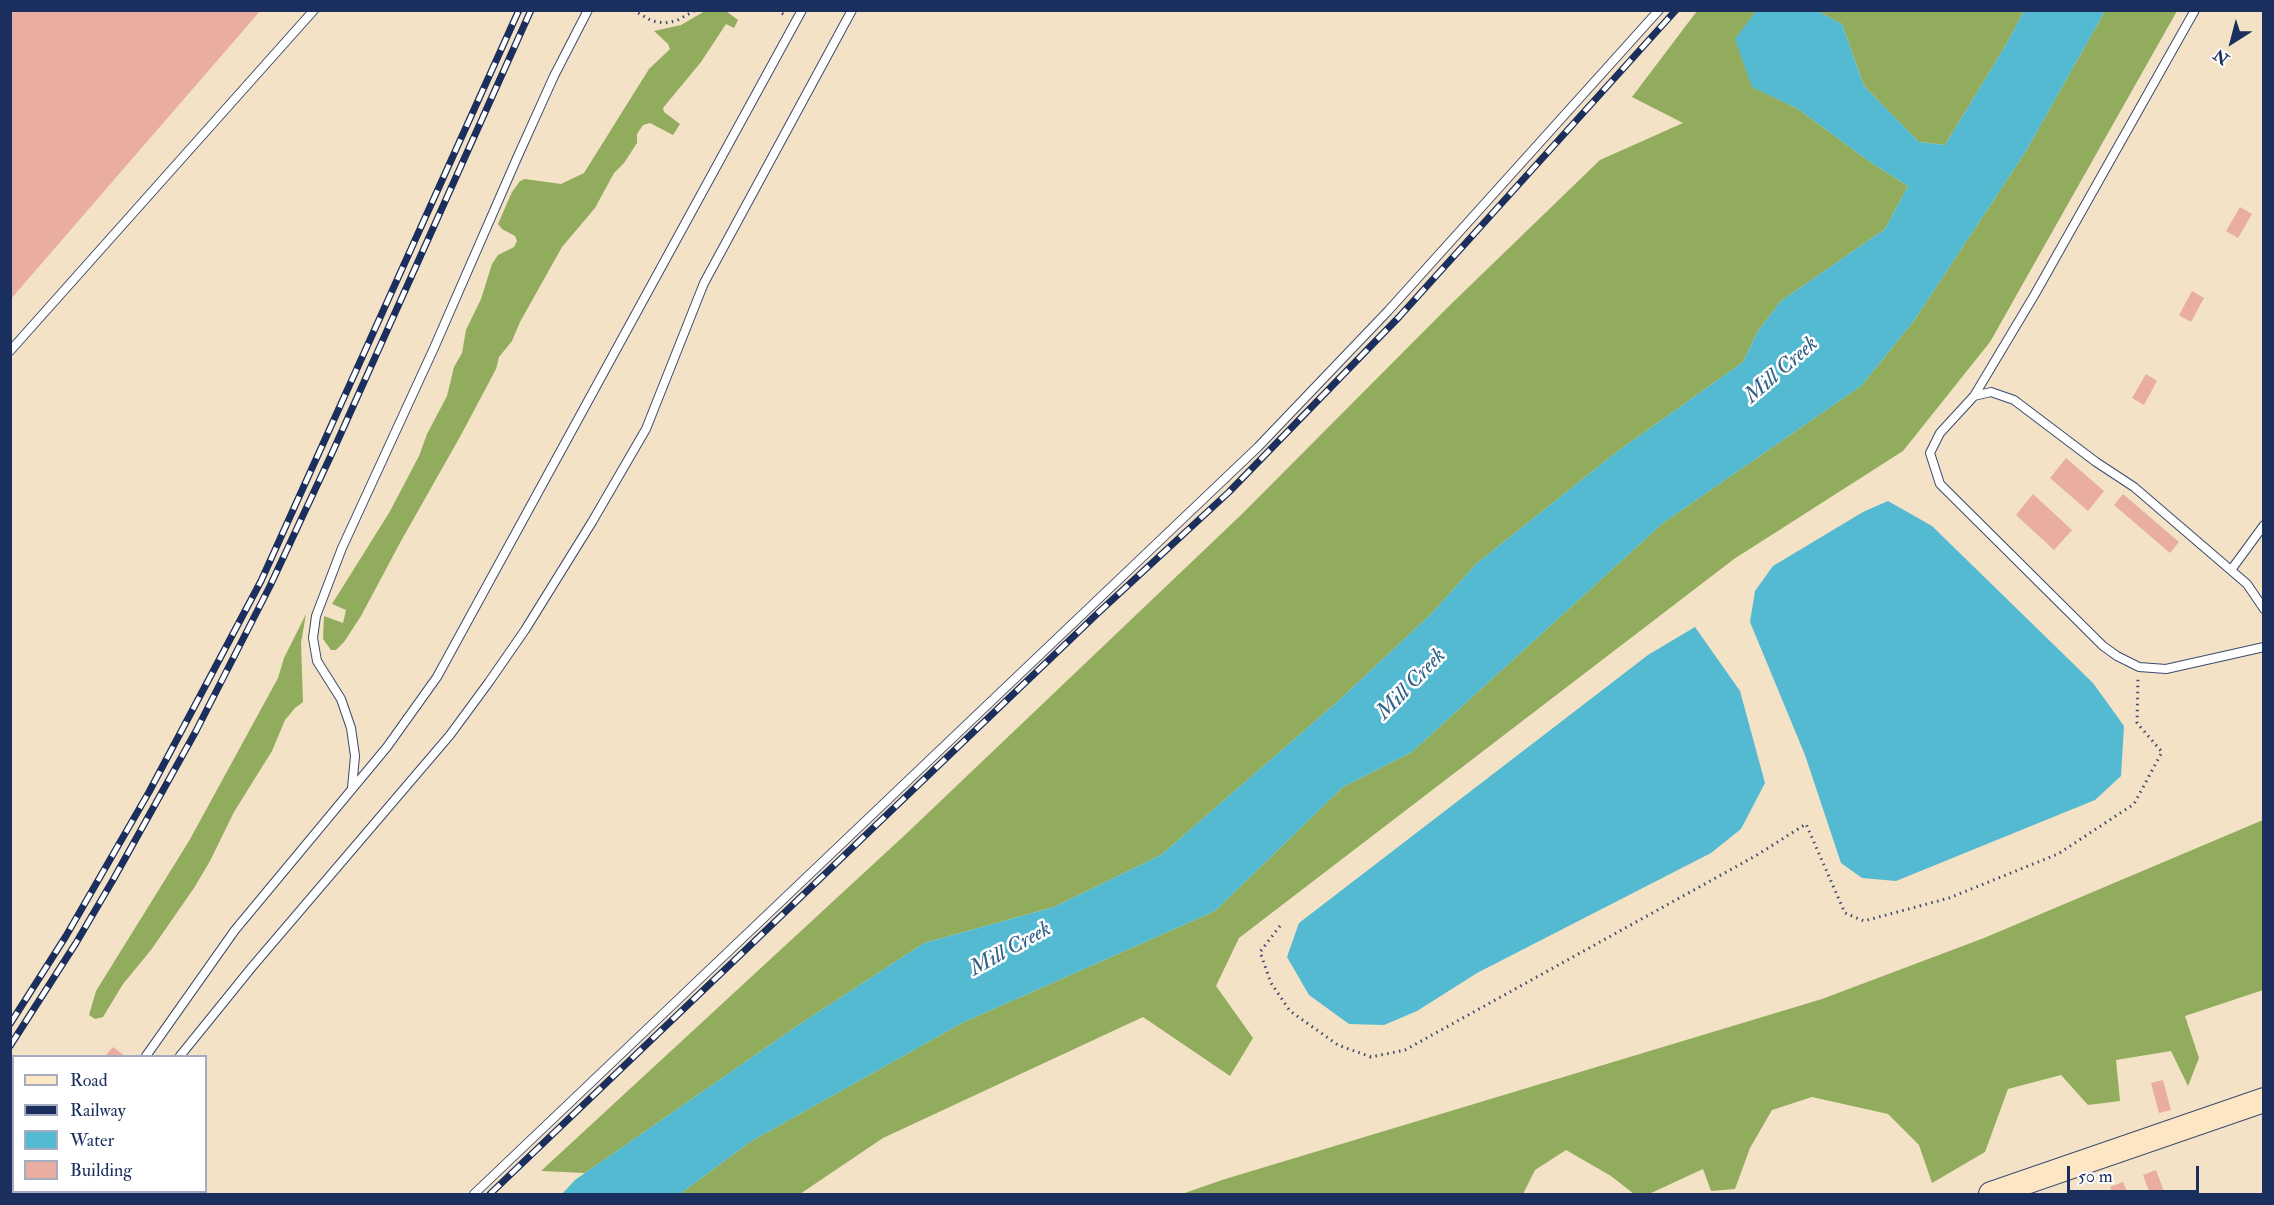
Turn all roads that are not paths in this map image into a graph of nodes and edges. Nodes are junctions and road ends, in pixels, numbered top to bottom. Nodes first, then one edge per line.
1 (314, 10) edge
2 (588, 10) edge
3 (802, 10) edge
4 (852, 10) edge
5 (1659, 10) edge
6 (2195, 10) edge
7 (10, 351) edge
8 (1974, 396) junction
9 (2264, 525) edge
10 (2231, 570) junction
11 (2264, 609) edge
12 (2264, 647) edge
13 (352, 788) junction
14 (147, 1055) edge
15 (181, 1055) edge
16 (2264, 1100) edge
17 (474, 1194) edge
18 (1991, 1194) edge

1 - 7 lane
2 - 13 lane
3 - 13 lane
4 - 15 lane
5 - 17 lane
6 - 8 lane
8 - 10 lane
8 - 12 lane
9 - 10 lane
10 - 11 lane
13 - 14 lane
16 - 18 main road

